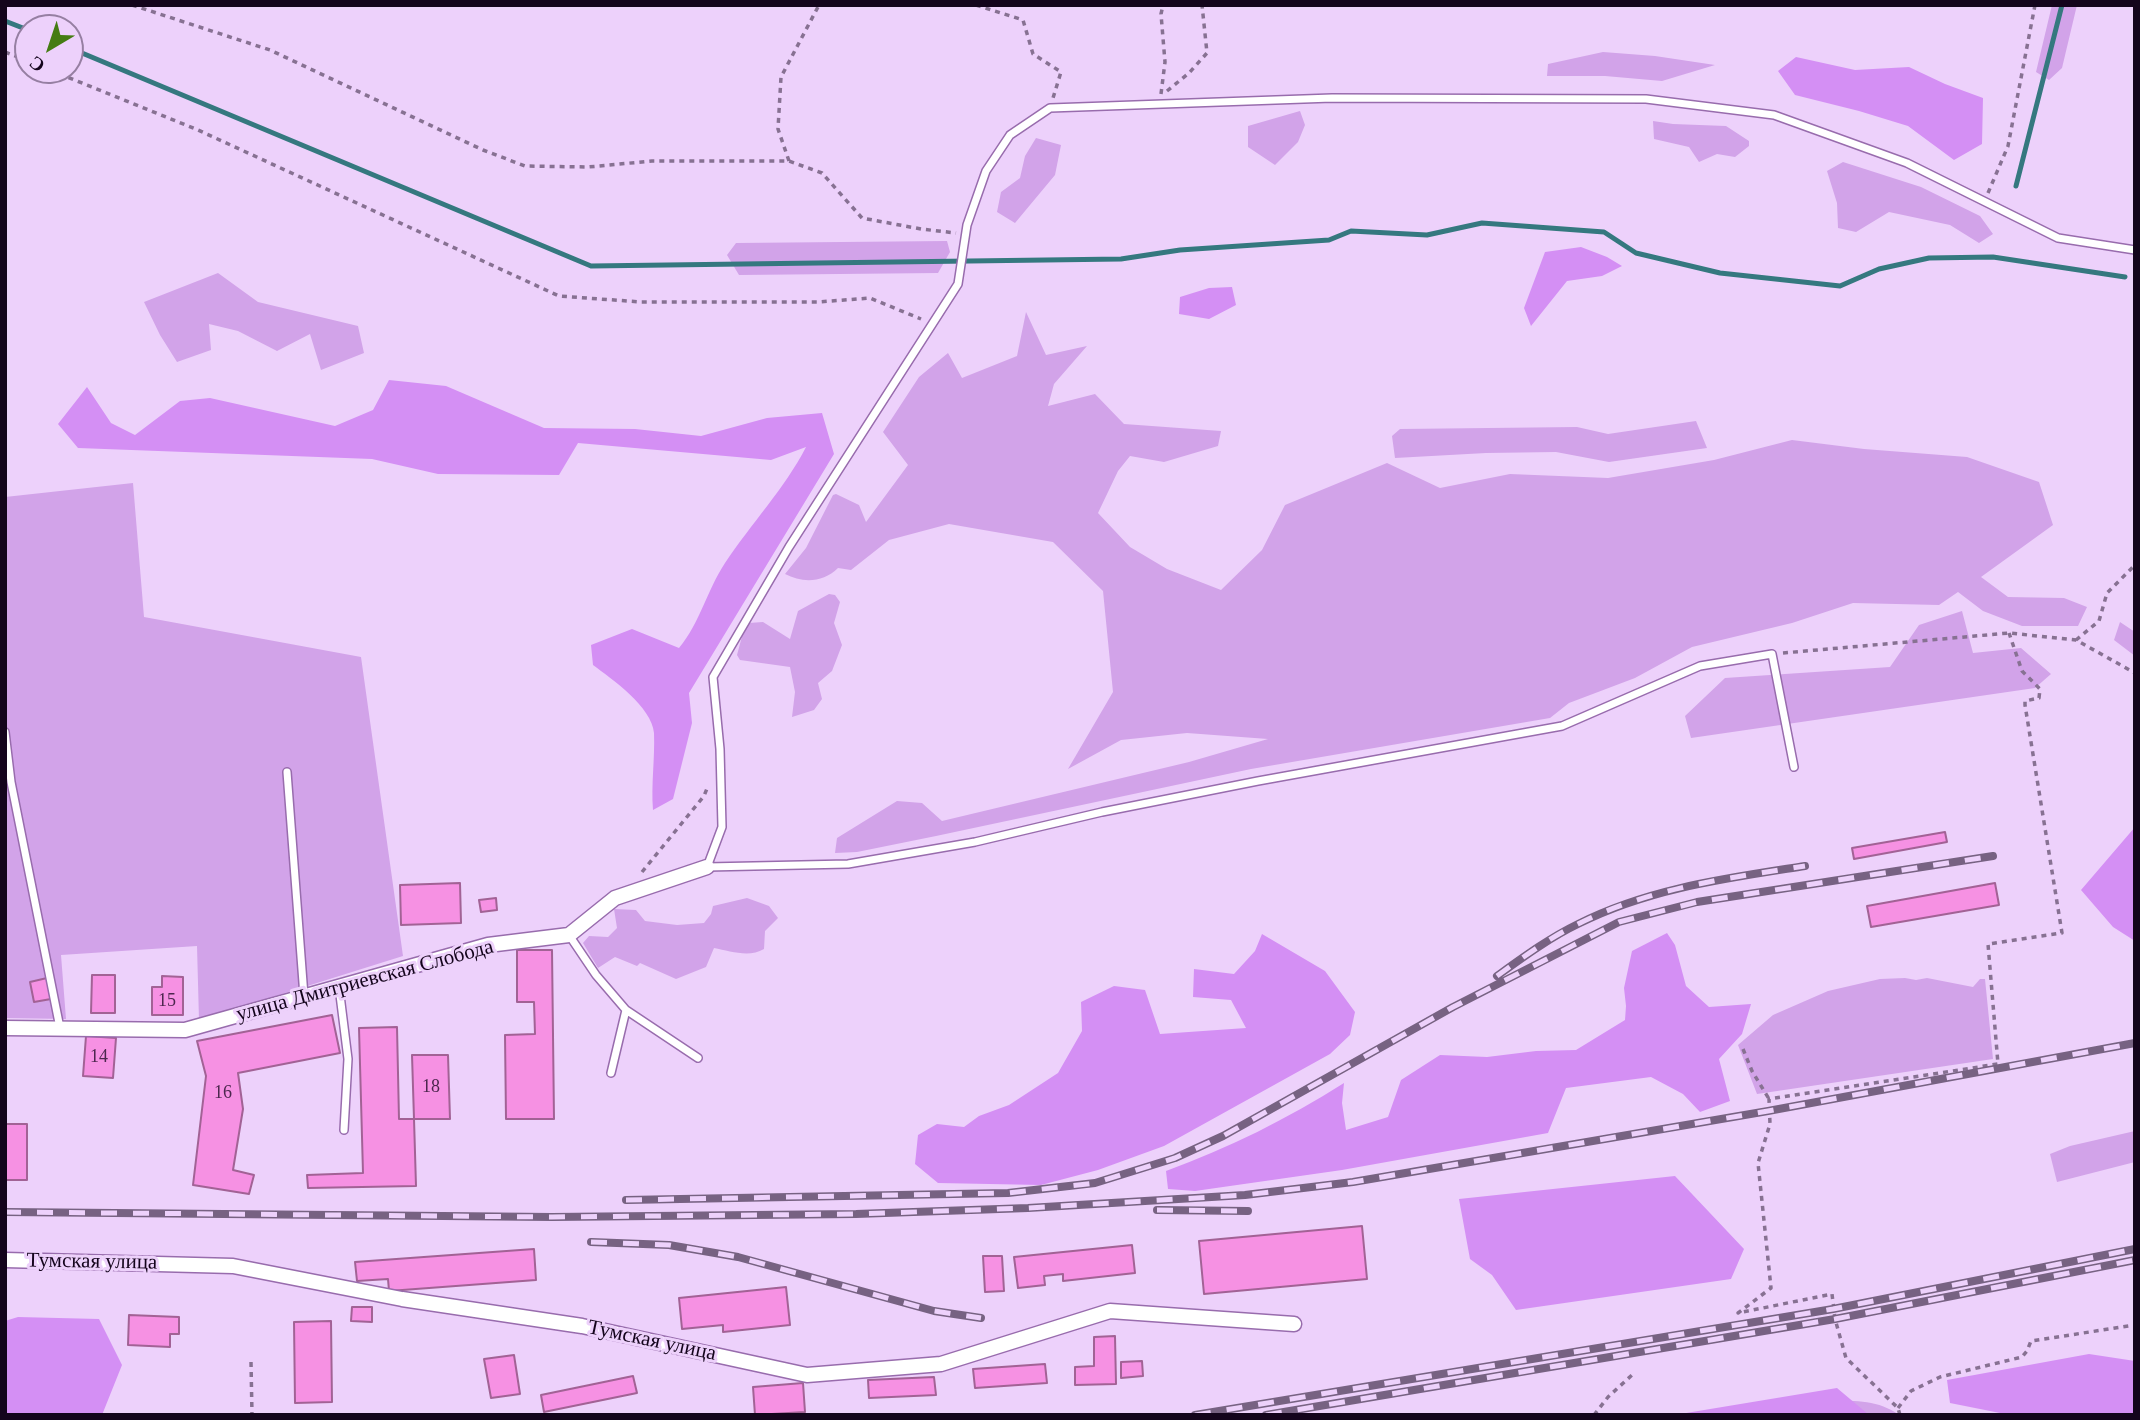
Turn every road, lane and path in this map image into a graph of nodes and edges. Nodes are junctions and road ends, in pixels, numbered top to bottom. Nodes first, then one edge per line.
1 (132, 5) edge
2 (819, 5) edge
3 (976, 5) edge
4 (1163, 5) edge
5 (1202, 5) edge
6 (2035, 5) edge
7 (84, 84) edge
8 (1161, 96) junction
9 (1149, 104) junction
10 (1050, 108) junction
11 (789, 160) junction
12 (1984, 201) junction
13 (966, 234) junction
14 (2135, 250) edge
15 (932, 324) junction
16 (2135, 565) edge
17 (2009, 633) junction
18 (2076, 640) junction
19 (1772, 654) junction
20 (2135, 673) edge
21 (5, 732) edge
22 (1794, 767) dead end
23 (287, 772) dead end
24 (709, 783) dead end
25 (707, 867) junction
26 (623, 895) junction
27 (569, 935) junction
28 (339, 988) junction
29 (304, 997) junction
30 (626, 1010) junction
31 (5, 1028) edge
32 (60, 1029) junction
33 (1743, 1049) dead end
34 (698, 1058) dead end
35 (611, 1073) dead end
36 (1769, 1099) junction
37 (344, 1130) dead end
38 (5, 1260) edge
39 (1294, 1324) dead end
40 (2135, 1325) edge
41 (251, 1362) dead end
42 (1632, 1376) dead end
43 (1898, 1408) junction
44 (252, 1415) edge
45 (1594, 1415) edge
46 (1900, 1415) edge

1 - 11 path
2 - 11 path
3 - 10 path
4 - 8 path
5 - 8 path
6 - 12 path
7 - 15 path
8 - 9 path
9 - 10 lane
9 - 12 lane
10 - 13 lane
11 - 13 path
12 - 14 lane
13 - 15 lane
15 - 25 lane
16 - 18 path
17 - 18 path
17 - 19 path
17 - 36 path
18 - 20 path
19 - 22 lane
19 - 25 lane
21 - 32 lane
23 - 29 lane
24 - 26 path
25 - 26 street
26 - 27 street
27 - 28 street, улица Дмитриевская Слобода
27 - 30 lane
28 - 29 street, улица Дмитриевская Слобода
28 - 37 lane
29 - 32 street, улица Дмитриевская Слобода
30 - 34 lane
30 - 35 lane
31 - 32 street, улица Дмитриевская Слобода
33 - 36 path
36 - 43 path
38 - 39 street, Тумская улица
40 - 43 path
41 - 44 path
42 - 45 path
43 - 46 path

